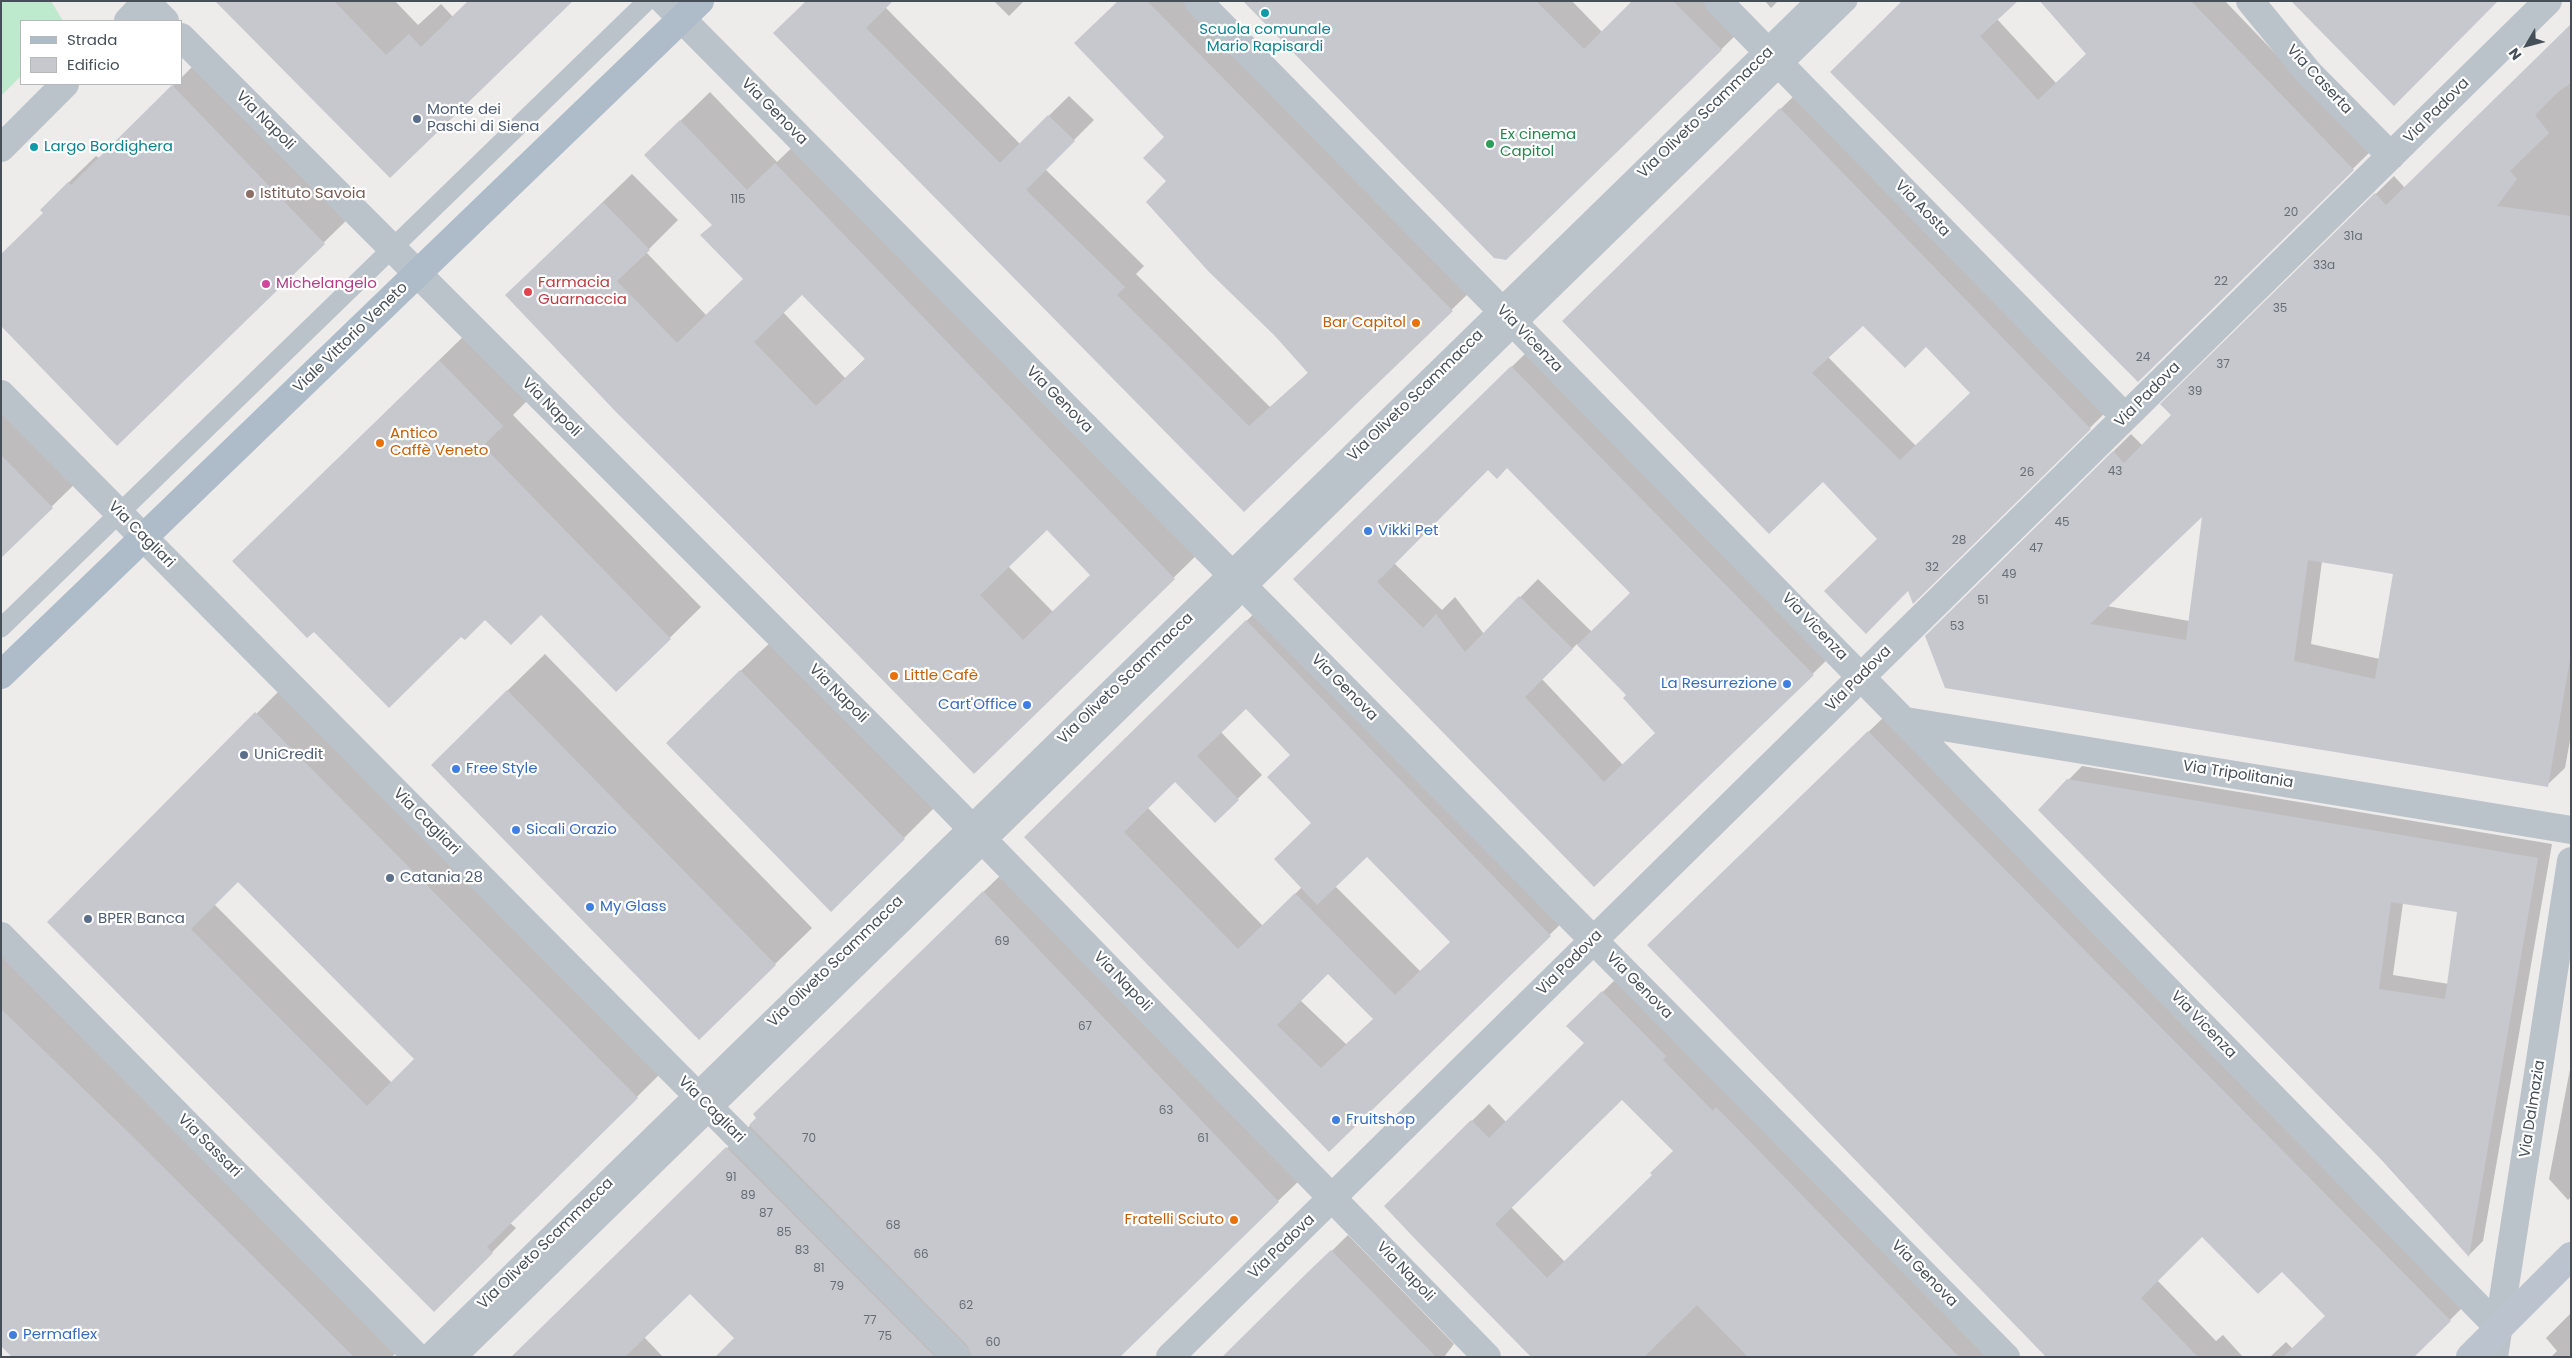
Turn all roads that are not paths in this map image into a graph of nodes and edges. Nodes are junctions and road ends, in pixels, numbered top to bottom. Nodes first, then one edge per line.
1 (647, 1) edge
2 (1198, 1) edge
3 (1718, 1) edge
4 (1821, 1) edge
5 (1848, 1) edge
6 (2250, 1) edge
7 (2548, 1) edge
8 (682, 7) edge
9 (182, 38) edge
10 (1775, 59) junction
11 (64, 85) edge
12 (1, 148) edge
13 (2391, 156) junction
14 (392, 248) junction
15 (418, 274) junction
16 (1509, 318) junction
17 (1, 394) edge
18 (2125, 417) junction
19 (120, 513) junction
20 (144, 537) junction
21 (1239, 582) junction
22 (1, 628) edge
23 (1, 675) edge
24 (1861, 676) junction
25 (1906, 721) junction
26 (2571, 830) edge
27 (979, 836) junction
28 (2571, 861) edge
29 (1, 936) edge
30 (1593, 940) junction
31 (705, 1103) junction
32 (1333, 1197) junction
33 (2571, 1256) edge
34 (2499, 1328) junction
35 (417, 1357) edge
36 (431, 1357) edge
37 (458, 1357) edge
38 (957, 1357) edge
39 (1170, 1357) edge
40 (1487, 1357) edge
41 (2006, 1357) edge
42 (2470, 1357) edge
43 (2494, 1357) edge

1 - 14 lane
2 - 16 street, Via Vicenza
3 - 10 street, Via Aosta
4 - 10 street, Via Oliveto Scammacca
5 - 10 lane
6 - 13 street, Via Caserta
7 - 13 street, Via Padova
8 - 15 main road, Viale Vittorio Veneto
8 - 21 street, Via Genova
9 - 14 street, Via Napoli
10 - 16 street, Via Oliveto Scammacca
10 - 18 street, Via Aosta
11 - 12 street
13 - 18 street, Via Padova
14 - 15 street, Via Napoli
14 - 19 lane
15 - 20 main road, Viale Vittorio Veneto
15 - 27 street, Via Napoli
16 - 21 street, Via Oliveto Scammacca
16 - 24 street, Via Vicenza
17 - 19 street, Via Cagliari
18 - 24 street, Via Padova
19 - 20 street, Via Cagliari
19 - 22 lane
20 - 23 main road, Viale Vittorio Veneto
20 - 31 street, Via Cagliari
21 - 27 street, Via Oliveto Scammacca
21 - 30 street, Via Genova
24 - 25 street, Via Vicenza
24 - 30 street, Via Padova
25 - 26 street, Via Tripolitania
25 - 34 street, Via Vicenza
27 - 31 street, Via Oliveto Scammacca
27 - 32 street, Via Napoli
28 - 34 street, Via Dalmazia
29 - 35 street, Via Sassari
30 - 32 street, Via Padova
30 - 41 street, Via Genova
31 - 36 street, Via Oliveto Scammacca
31 - 37 lane
31 - 38 street, Via Cagliari
32 - 39 street, Via Padova
32 - 40 street, Via Napoli
33 - 34 main road
34 - 42 main road
34 - 43 street, Via Dalmazia

